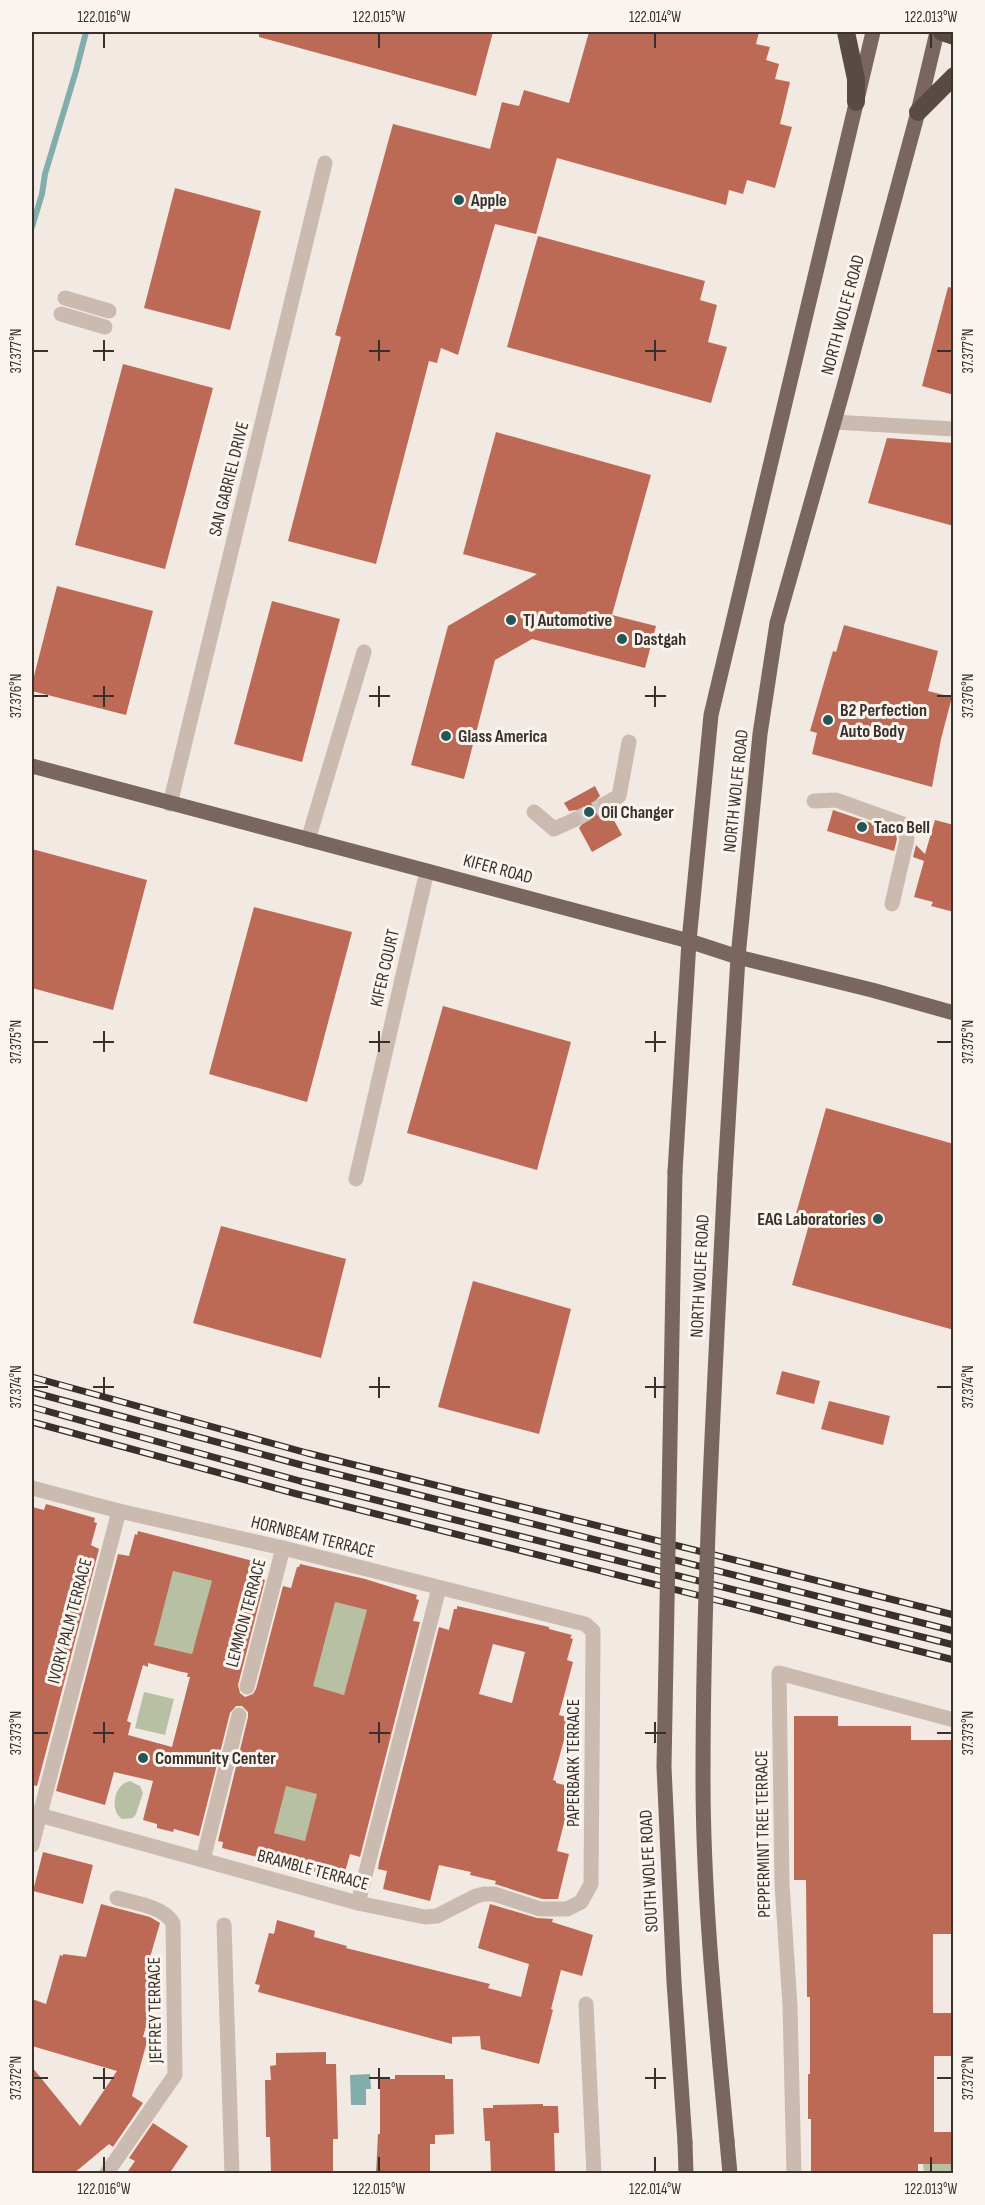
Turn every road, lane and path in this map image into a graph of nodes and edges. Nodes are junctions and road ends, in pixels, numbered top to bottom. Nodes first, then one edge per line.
1 (846, 32) edge
2 (873, 32) edge
3 (937, 32) edge
4 (942, 32) edge
5 (954, 36) edge
6 (954, 76) edge
7 (856, 102) junction
8 (918, 112) junction
9 (325, 163) dead end
10 (64, 298) dead end
11 (110, 311) dead end
12 (61, 314) dead end
13 (105, 327) dead end
14 (834, 422) junction
15 (954, 429) edge
16 (364, 652) dead end
17 (629, 742) dead end
18 (32, 766) edge
19 (814, 801) dead end
20 (170, 804) junction
21 (605, 804) tunnel mouth
22 (534, 812) dead end
23 (574, 820) tunnel mouth
24 (308, 840) junction
25 (427, 870) junction
26 (892, 904) dead end
27 (689, 941) junction
28 (738, 957) junction
29 (954, 1013) edge
30 (356, 1179) dead end
31 (32, 1488) edge
32 (119, 1511) junction
33 (283, 1548) junction
34 (668, 1566) joint
35 (439, 1588) junction
36 (585, 1624) joint
37 (247, 1687) dead end
38 (239, 1715) dead end
39 (954, 1720) edge
40 (35, 1814) edge
41 (32, 1845) edge
42 (203, 1860) junction
43 (117, 1898) dead end
44 (581, 1902) joint
45 (358, 1903) junction
46 (224, 1925) dead end
47 (586, 2004) dead end
48 (106, 2174) edge
49 (232, 2174) edge
50 (594, 2174) edge
51 (686, 2174) edge
52 (730, 2174) edge
53 (794, 2174) edge

1 - 7 highway
2 - 7 main road, NORTH WOLFE ROAD
3 - 8 main road, NORTH WOLFE ROAD
4 - 5 highway
6 - 8 highway
7 - 27 main road, NORTH WOLFE ROAD
8 - 14 main road, NORTH WOLFE ROAD
9 - 20 street, SAN GABRIEL DRIVE
10 - 11 street
12 - 13 street
14 - 15 street
14 - 28 main road, NORTH WOLFE ROAD
16 - 24 street
17 - 21 street
18 - 20 main road, KIFER ROAD
19 - 26 street
20 - 24 main road, KIFER ROAD
22 - 23 street
24 - 25 main road, KIFER ROAD
25 - 27 main road, KIFER ROAD
25 - 30 street, KIFER COURT
27 - 28 main road, KIFER ROAD
27 - 34 main road, NORTH WOLFE ROAD, bridge
28 - 29 main road, KIFER ROAD
28 - 52 main road, NORTH WOLFE ROAD, bridge
31 - 32 street, HORNBEAM TERRACE
32 - 33 street, HORNBEAM TERRACE
32 - 40 street, IVORY PALM TERRACE
33 - 35 street, HORNBEAM TERRACE
33 - 37 street, LEMMON TERRACE
34 - 51 main road, SOUTH WOLFE ROAD, bridge
35 - 36 street, HORNBEAM TERRACE
35 - 45 street
36 - 44 street, PAPERBARK TERRACE
38 - 42 street
39 - 53 street, PEPPERMINT TREE TERRACE
40 - 41 street, IVORY PALM TERRACE
40 - 42 street, BRAMBLE TERRACE
42 - 45 street, BRAMBLE TERRACE
43 - 48 street, JEFFREY TERRACE
44 - 45 street, BRAMBLE TERRACE
46 - 49 street
47 - 50 street

